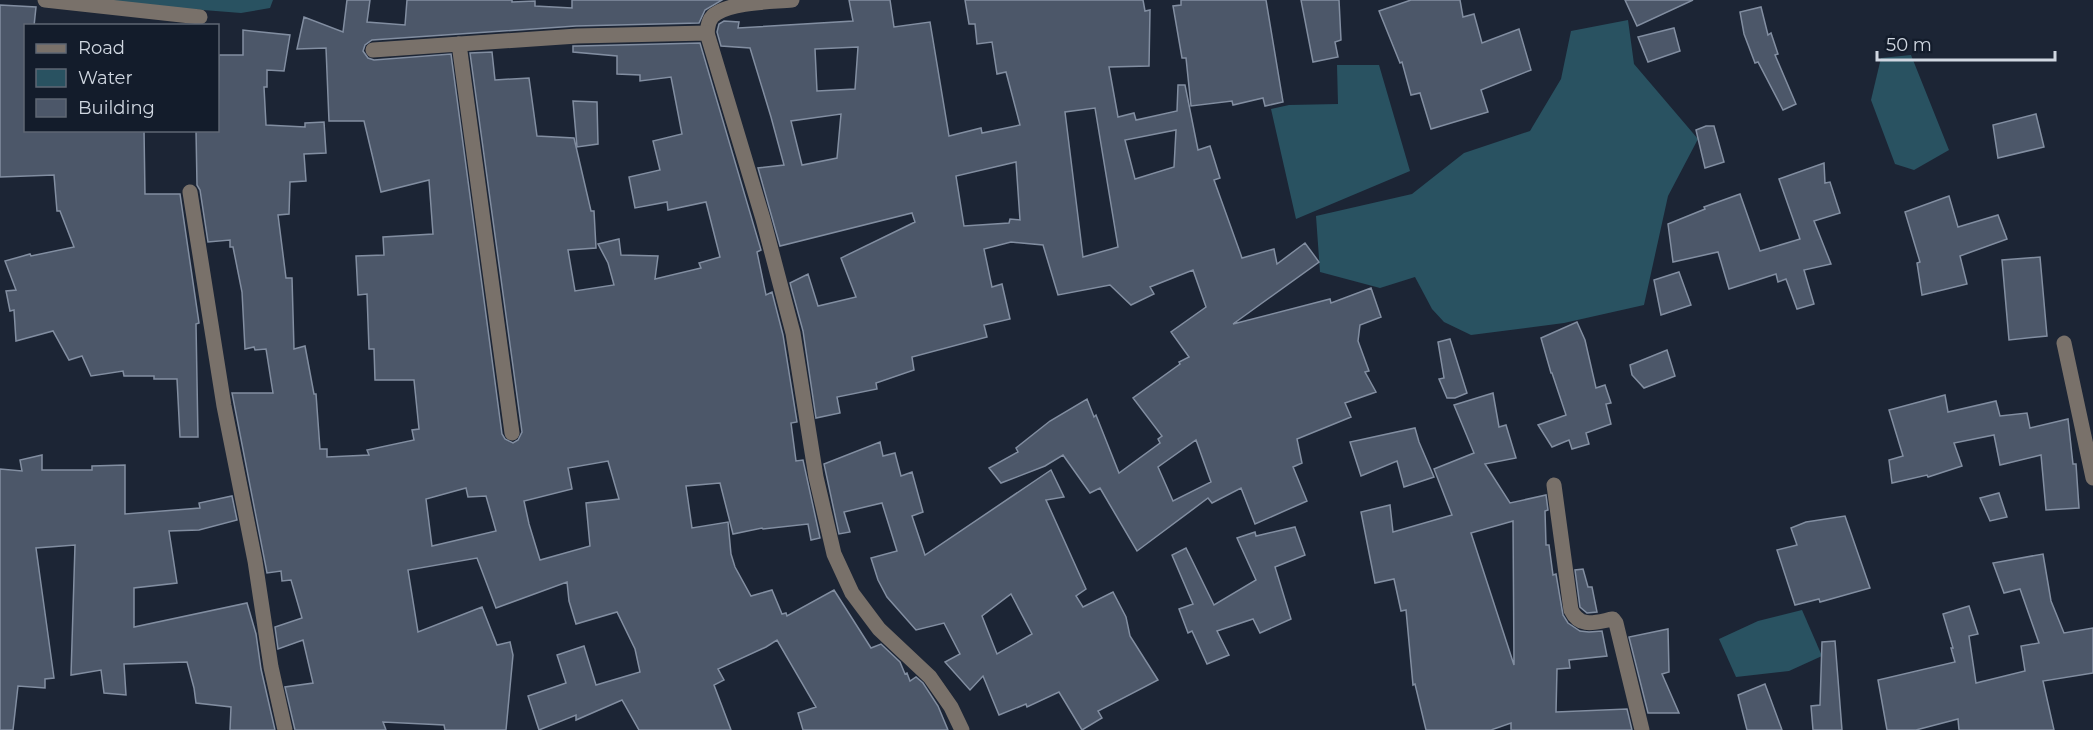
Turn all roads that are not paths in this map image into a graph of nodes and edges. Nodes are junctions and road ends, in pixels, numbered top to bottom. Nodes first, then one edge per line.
1 (45, 0) edge
2 (792, 0) edge
3 (200, 16) dead end
4 (707, 33) junction
5 (459, 44) junction
6 (373, 50) dead end
7 (190, 192) dead end
8 (2064, 343) dead end
9 (512, 433) dead end
10 (2093, 478) edge
11 (1554, 485) dead end
12 (285, 730) edge
13 (962, 730) edge
14 (1642, 730) edge

1 - 3 street
2 - 4 street
4 - 5 street
4 - 13 street
5 - 6 street
5 - 9 street
7 - 12 street
8 - 10 street
11 - 14 street

